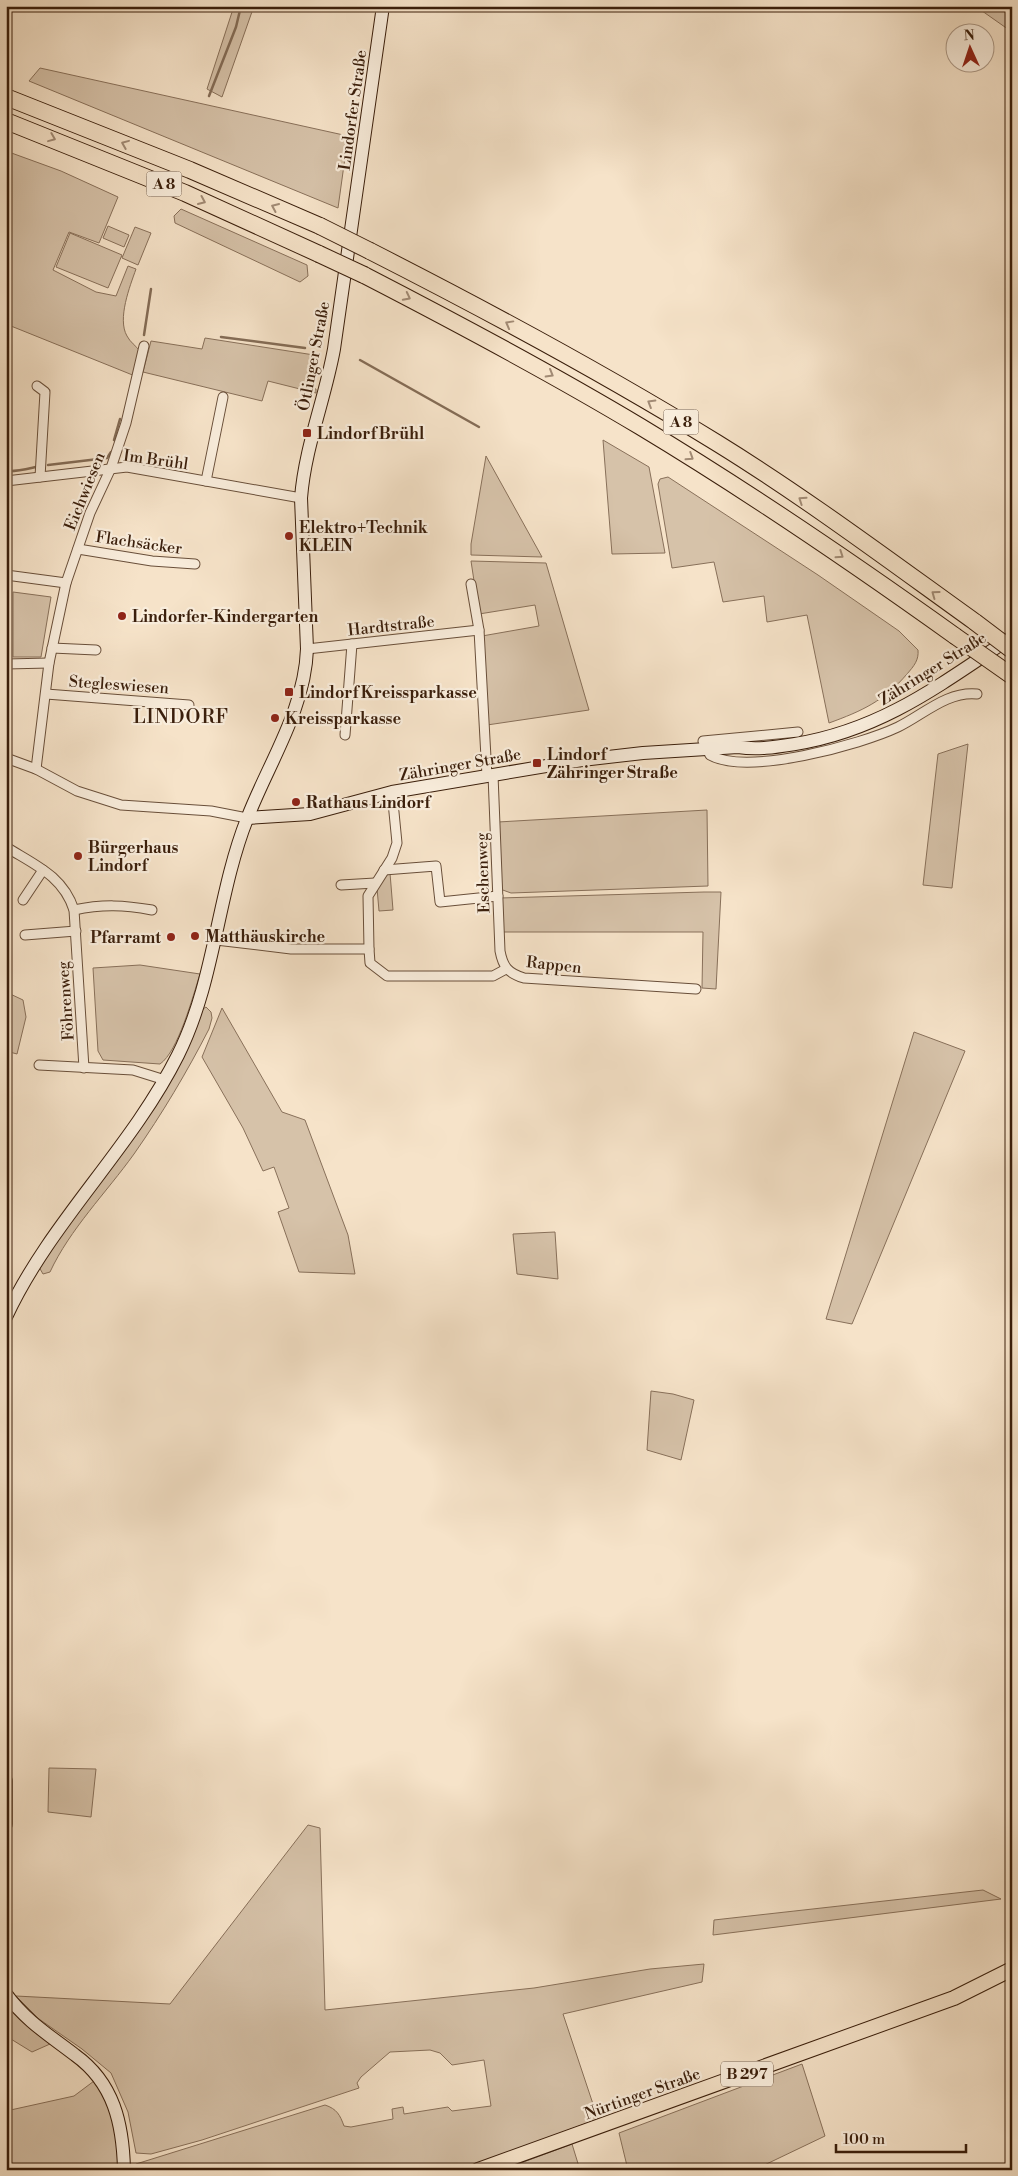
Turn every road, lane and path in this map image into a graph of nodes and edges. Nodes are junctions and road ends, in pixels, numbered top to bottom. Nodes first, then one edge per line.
1 (383, 6) edge
2 (6, 97) edge
3 (6, 121) edge
4 (353, 218) joint
5 (144, 346) dead end
6 (38, 386) dead end
7 (223, 397) dead end
8 (111, 468) junction
9 (40, 477) junction
10 (6, 481) edge
11 (206, 481) junction
12 (301, 498) junction
13 (78, 549) junction
14 (196, 564) dead end
15 (6, 575) edge
16 (66, 583) junction
17 (471, 584) dead end
18 (479, 630) junction
19 (1012, 637) edge
20 (352, 644) junction
21 (52, 648) junction
22 (308, 649) junction
23 (96, 650) dead end
24 (1012, 650) edge
25 (50, 663) junction
26 (6, 664) edge
27 (1012, 676) edge
28 (46, 694) junction
29 (977, 694) dead end
30 (189, 705) dead end
31 (798, 732) dead end
32 (345, 735) dead end
33 (706, 749) junction
34 (6, 758) edge
35 (36, 769) junction
36 (490, 775) junction
37 (392, 792) junction
38 (247, 818) junction
39 (6, 847) edge
40 (43, 870) junction
41 (384, 870) junction
42 (375, 884) junction
43 (341, 885) dead end
44 (498, 896) junction
45 (23, 900) dead end
46 (74, 910) junction
47 (152, 910) dead end
48 (76, 931) junction
49 (25, 935) dead end
50 (216, 940) junction
51 (369, 949) junction
52 (506, 969) junction
53 (696, 989) dead end
54 (39, 1065) dead end
55 (84, 1068) junction
56 (165, 1080) junction
57 (6, 1317) edge
58 (6, 1781) edge
59 (6, 1824) edge
60 (1012, 1969) edge
61 (6, 1994) edge
62 (124, 2170) edge
63 (478, 2170) edge

1 - 4 street, Lindorfer Straße
24 -> 2 highway, A 8, bridge
3 -> 27 highway, A 8, bridge
4 - 12 street, Ötlinger Straße
5 - 8 street, Eichwiesen
6 - 9 street
7 - 11 street
8 - 9 street, Im Brühl
8 - 11 street, Im Brühl
8 - 13 street, Eichwiesen
9 - 10 street, Im Brühl
11 - 12 street, Im Brühl
12 - 22 street, Ötlinger Straße
13 - 14 street, Flachsäcker
13 - 16 street, Eichwiesen
15 - 16 street
16 - 21 street, Eichwiesen
17 - 18 street
18 - 20 street, Hardtstraße
18 - 36 street
19 - 33 street, Zähringer Straße
20 - 22 street, Hardtstraße
20 - 32 street
21 - 23 street
21 - 25 street, Eichwiesen
22 - 38 street, Ötlinger Straße
25 - 26 street, Stegleswiesen
25 - 28 street, Eichwiesen
28 - 30 street, Stegleswiesen
28 - 35 street, Eichwiesen
29 - 33 street
31 - 33 street
33 - 36 street, Zähringer Straße
34 - 35 street
35 - 38 street
36 - 37 street, Zähringer Straße
36 - 44 street, Eschenweg
37 - 38 street, Zähringer Straße
37 - 41 street
38 - 50 street, Ötlinger Straße
39 - 40 street, Föhrenweg
40 - 45 street
40 - 46 street, Föhrenweg
41 - 42 street
41 - 44 street
42 - 43 street
42 - 51 street
44 - 52 street, Eschenweg
46 - 47 street
46 - 48 street, Föhrenweg
48 - 49 street
48 - 55 street, Föhrenweg
50 - 51 street
50 - 56 street, Ötlinger Straße
51 - 52 street, Rappen
52 - 53 street, Rappen
54 - 55 street
55 - 56 street
56 - 57 street, Ötlinger Straße
58 - 59 street
60 - 63 main road, Nürtinger Straße / B 297
61 - 62 street

